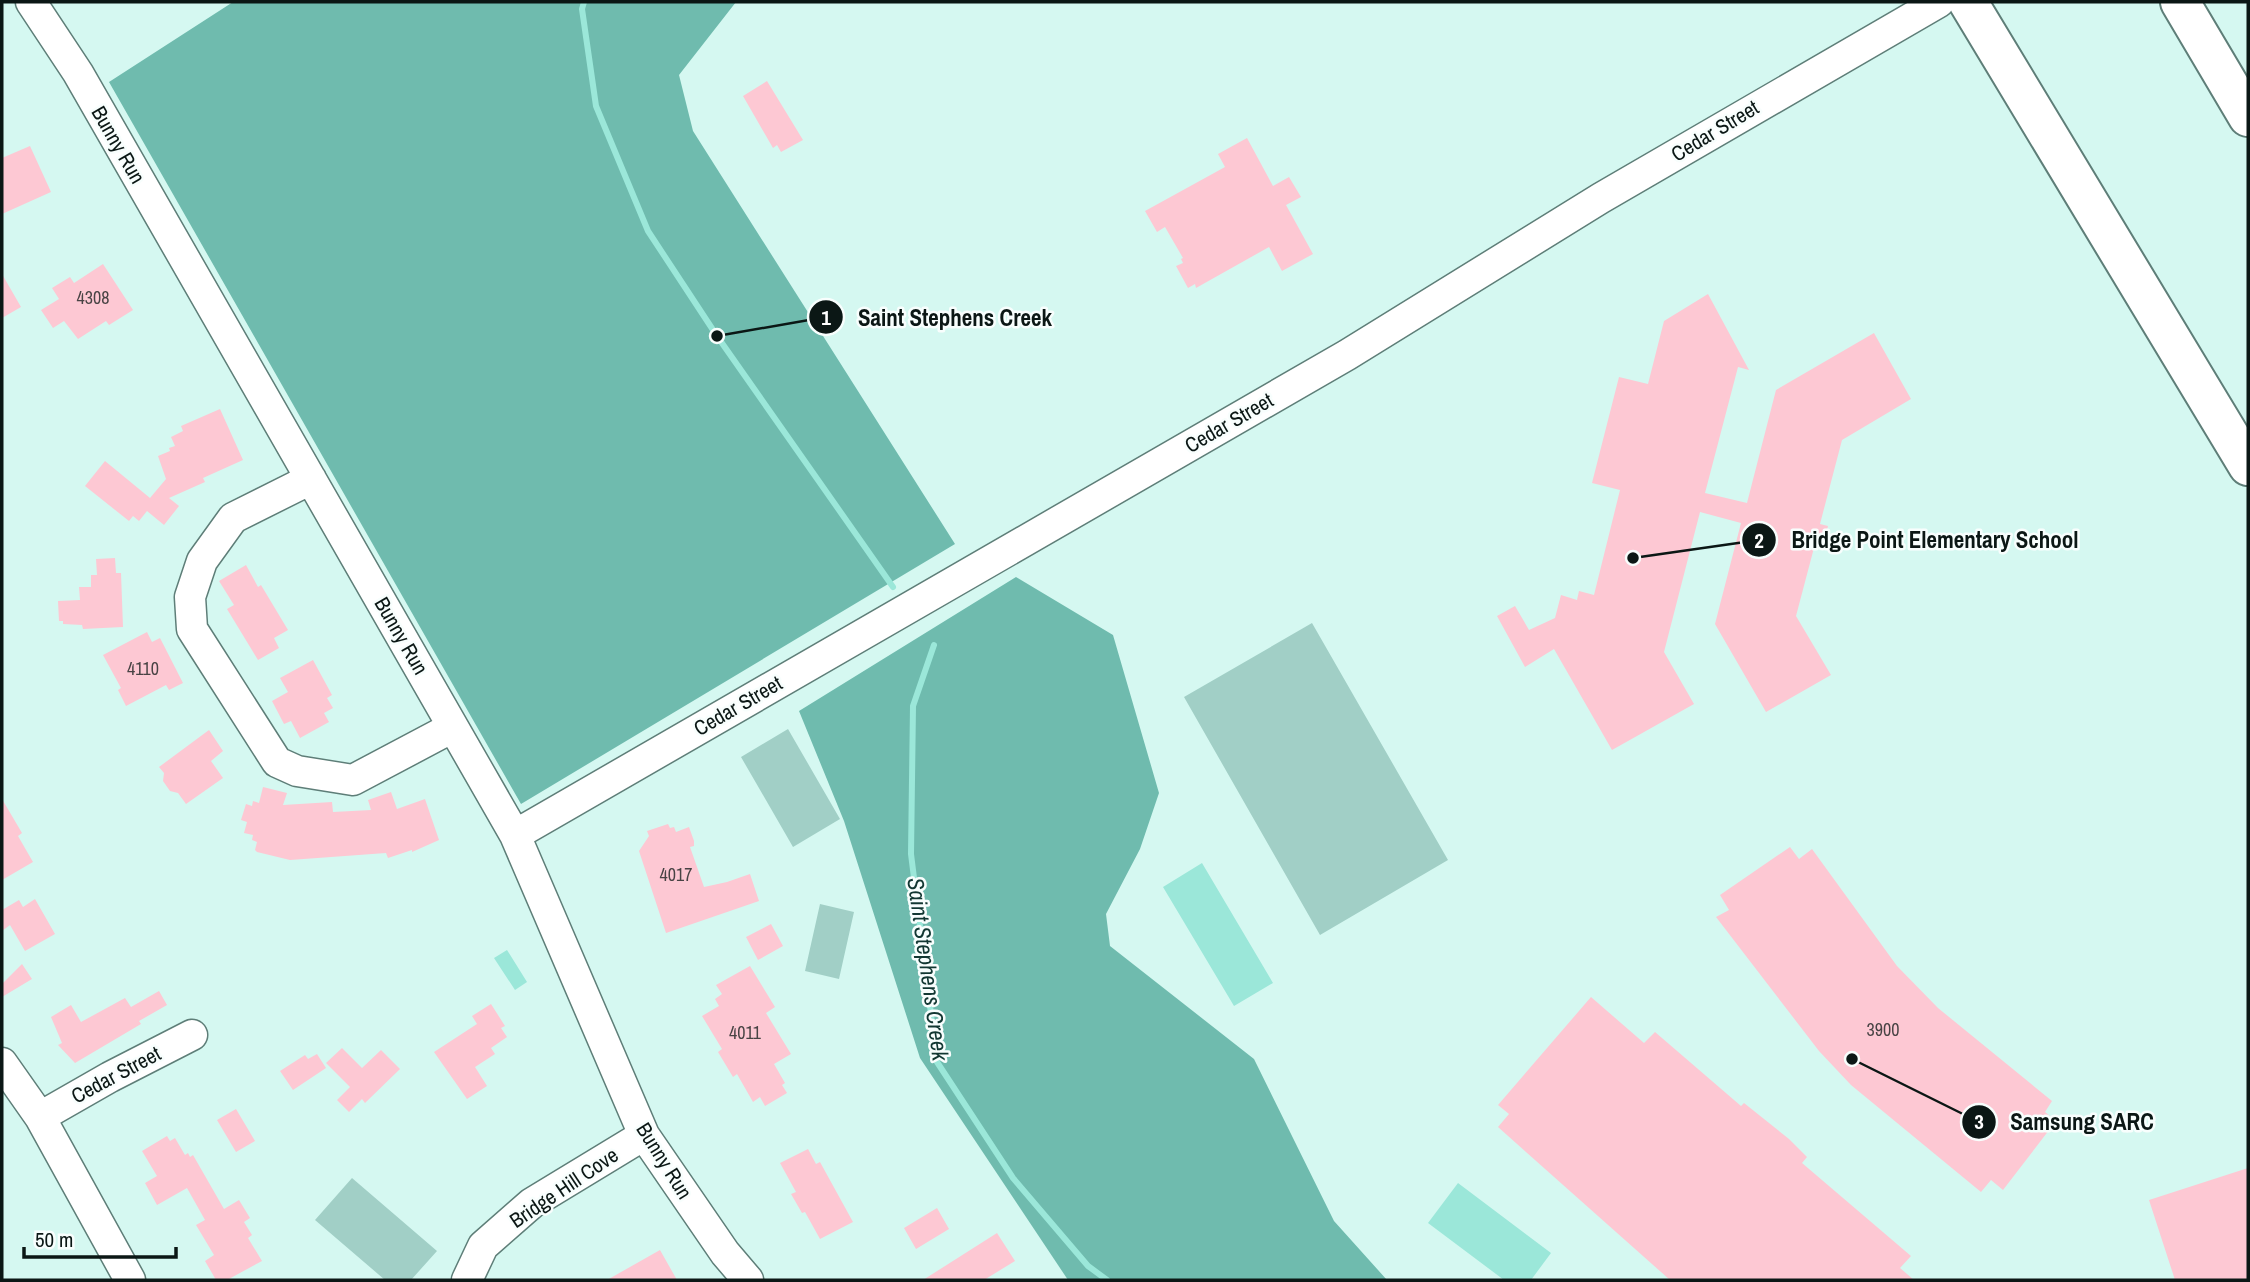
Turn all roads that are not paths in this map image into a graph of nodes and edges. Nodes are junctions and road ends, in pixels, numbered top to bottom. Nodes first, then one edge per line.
1 (31, 2) edge
2 (1939, 2) edge
3 (1968, 2) edge
4 (2180, 2) edge
5 (2248, 117) edge
6 (2248, 466) edge
7 (310, 479) junction
8 (453, 727) junction
9 (515, 835) junction
10 (192, 1035) dead end
11 (2, 1063) edge
12 (40, 1117) junction
13 (644, 1135) junction
14 (130, 1280) edge
15 (467, 1280) edge
16 (748, 1280) edge

1 - 7 street, Bunny Run
2 - 9 street, Cedar Street
3 - 6 highway
4 - 5 highway
7 - 8 street, Bunny Run
7 - 8 street
8 - 9 street, Bunny Run
9 - 13 street, Bunny Run
10 - 12 street, Cedar Street
11 - 12 street
12 - 14 street
13 - 15 street, Bridge Hill Cove
13 - 16 street, Bunny Run

